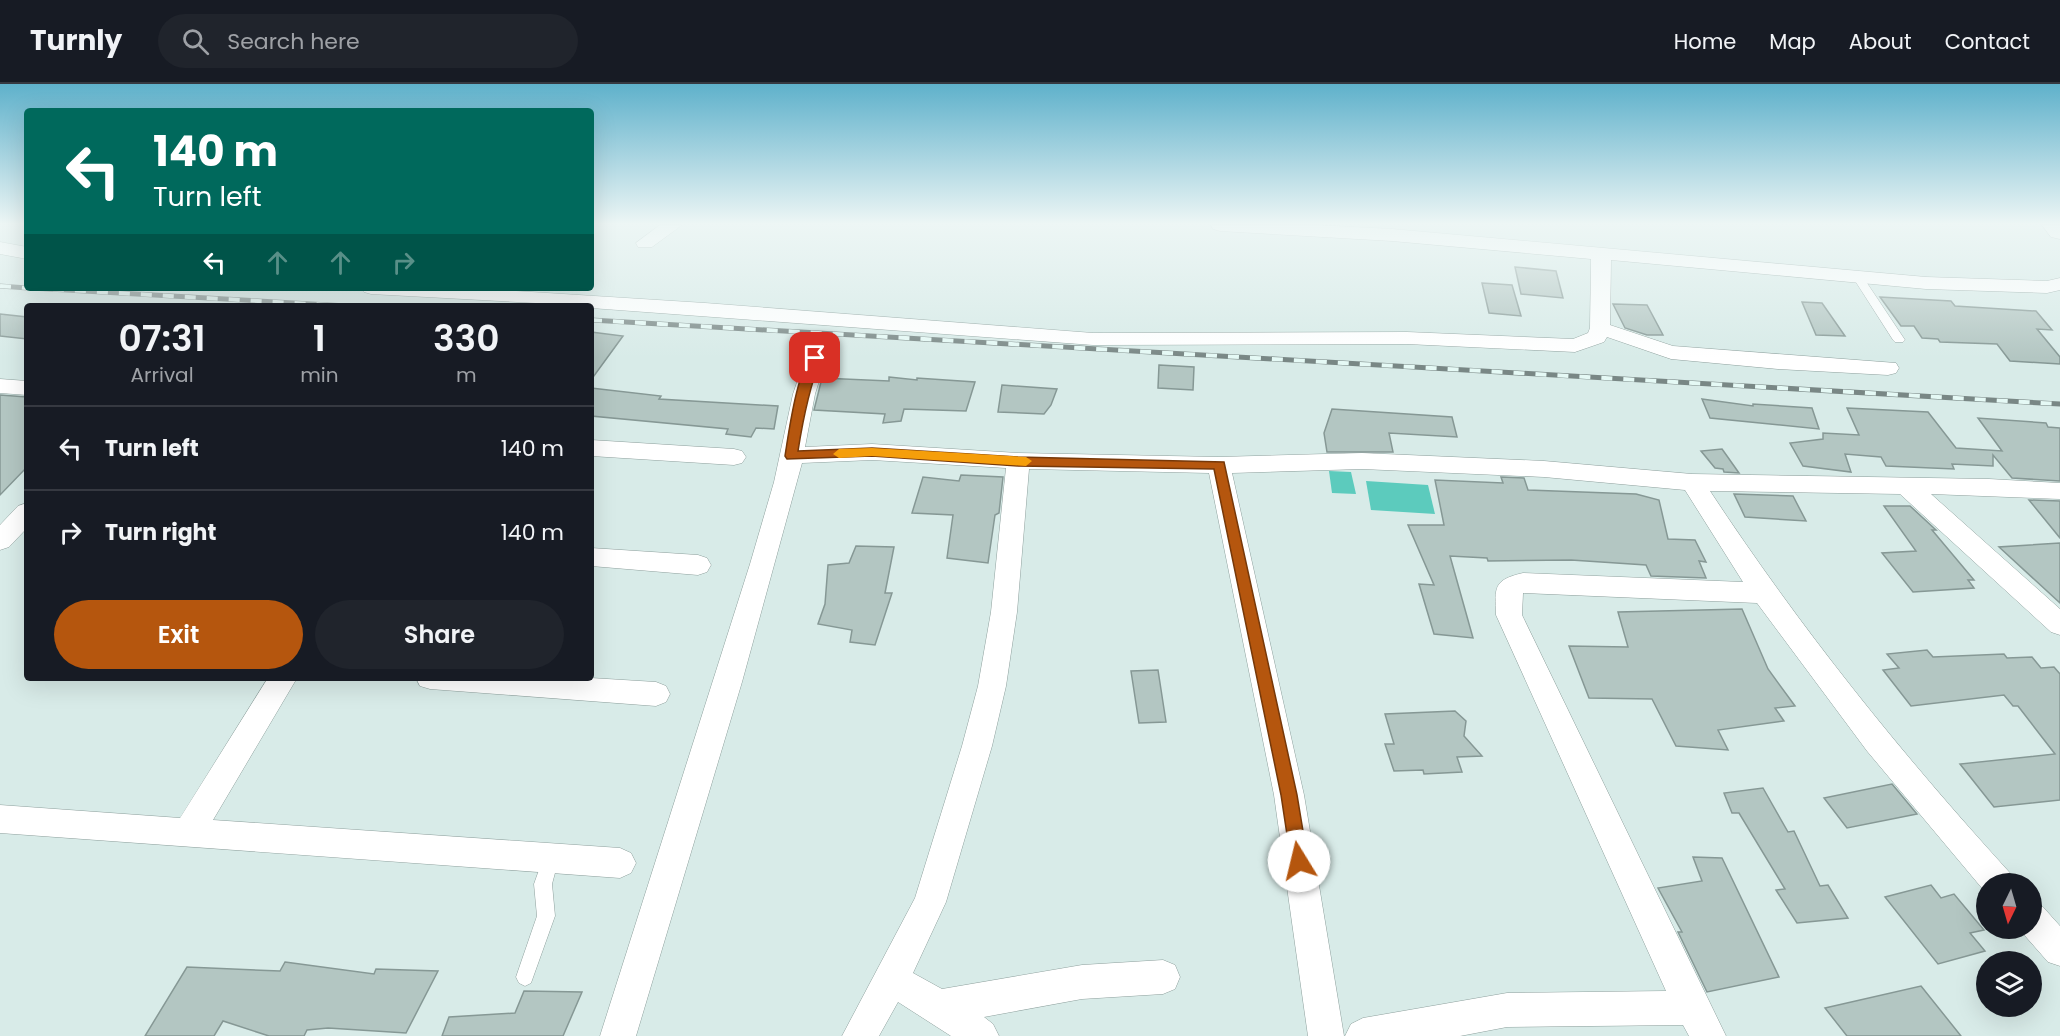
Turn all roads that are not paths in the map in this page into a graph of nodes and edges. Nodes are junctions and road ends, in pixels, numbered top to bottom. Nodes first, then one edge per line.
1 (1601, 269) edge
2 (1777, 269) edge
3 (2054, 269) edge
4 (1857, 276) junction
5 (2053, 286) edge
6 (419, 291) edge
7 (1600, 328) junction
8 (1899, 340) dead end
9 (815, 358) dead end
10 (1888, 368) dead end
11 (0, 386) edge
12 (24, 388) edge
13 (594, 448) edge
14 (792, 456) junction
15 (734, 457) dead end
16 (1018, 461) junction
17 (1219, 465) junction
18 (1692, 482) junction
19 (1905, 485) junction
20 (2060, 491) edge
21 (24, 515) edge
22 (0, 541) edge
23 (594, 557) edge
24 (698, 565) dead end
25 (1764, 592) junction
26 (2060, 625) edge
27 (281, 681) edge
28 (472, 681) edge
29 (656, 694) dead end
30 (0, 819) edge
31 (189, 831) junction
32 (551, 858) junction
33 (620, 863) dead end
34 (1989, 873) edge
35 (2042, 930) edge
36 (2060, 950) edge
37 (525, 977) dead end
38 (1163, 977) dead end
39 (892, 980) junction
40 (940, 1007) junction
41 (1700, 1022) edge
42 (618, 1036) edge
43 (860, 1036) edge
44 (981, 1036) edge
45 (1326, 1036) edge
46 (1363, 1036) edge

1 - 7 street
2 - 4 street
3 - 5 street
4 - 5 street
4 - 8 lane
6 - 7 street
7 - 10 street
9 - 14 street
11 - 12 street
13 - 15 street
14 - 16 street
14 - 42 street
16 - 17 street
16 - 39 street
17 - 18 street
17 - 45 street
18 - 19 street
18 - 25 street
19 - 20 street
19 - 26 street
21 - 22 street
23 - 24 street
25 - 34 street
25 - 41 street
27 - 31 street
28 - 29 street
30 - 31 street
31 - 32 street
32 - 33 street
32 - 37 lane
35 - 36 street
38 - 40 street
39 - 40 street
39 - 43 street
40 - 44 street
41 - 46 street

